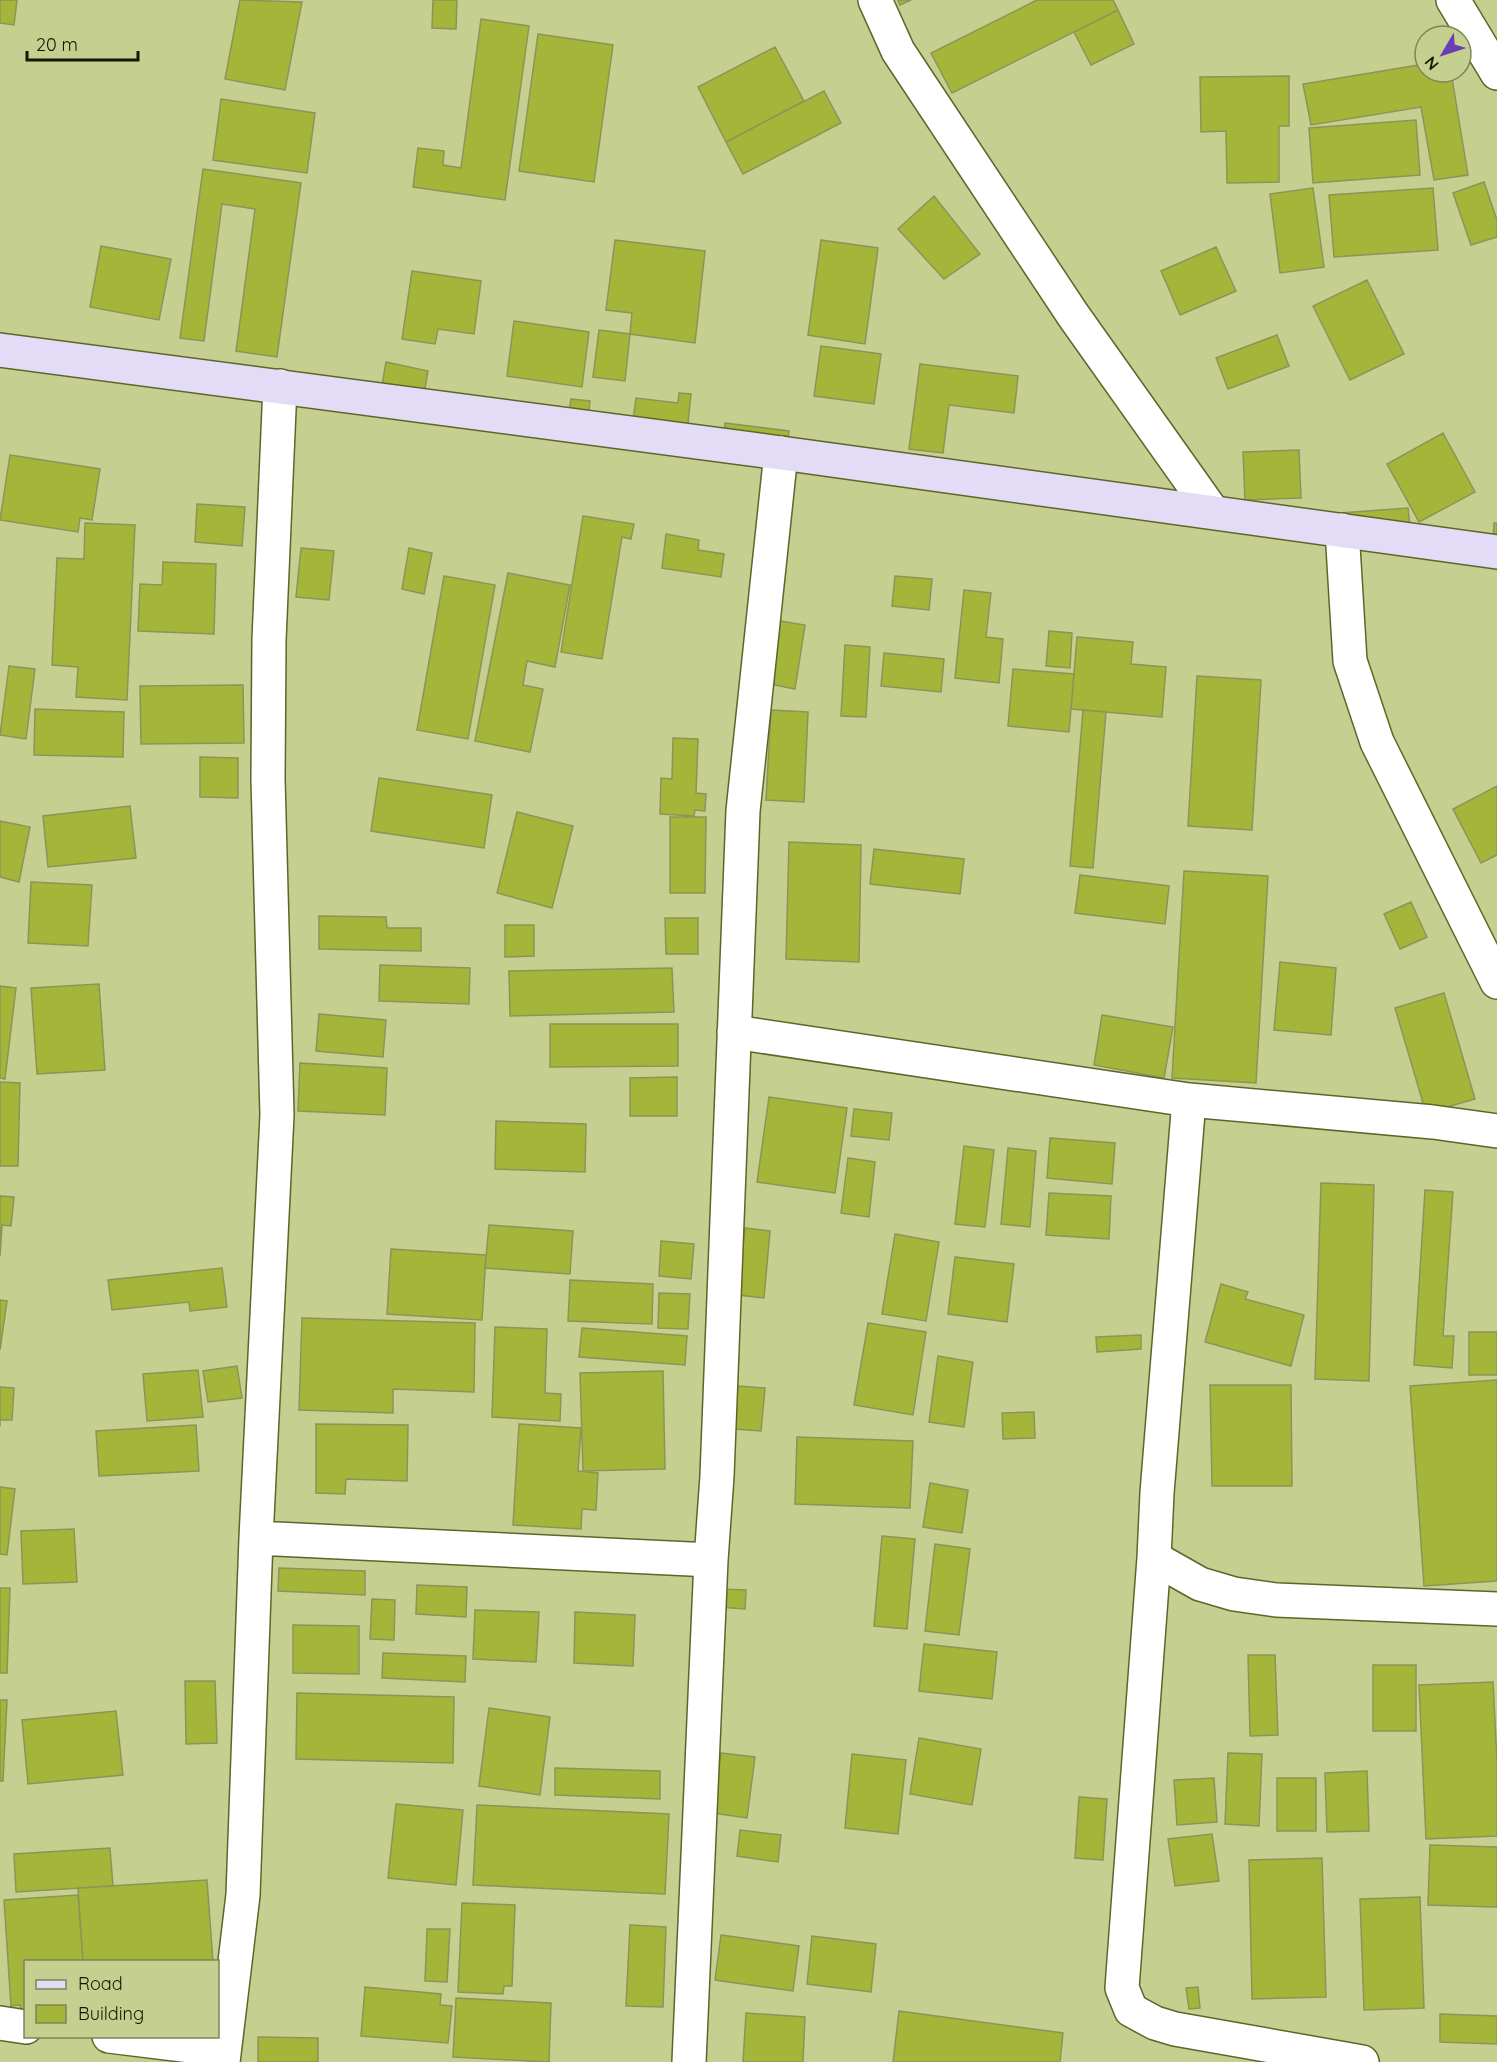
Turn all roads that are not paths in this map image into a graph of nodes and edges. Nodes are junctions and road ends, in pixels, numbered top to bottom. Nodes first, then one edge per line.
1 (875, 0) edge
2 (1454, 0) edge
3 (1497, 73) edge
4 (0, 350) edge
5 (280, 386) junction
6 (781, 453) junction
7 (1212, 511) junction
8 (1342, 530) junction
9 (1497, 552) edge
10 (1497, 982) edge
11 (734, 1032) junction
12 (1190, 1100) junction
13 (1497, 1131) edge
14 (256, 1538) junction
15 (1154, 1558) junction
16 (711, 1560) junction
17 (1497, 1609) edge
18 (0, 2023) edge
19 (24, 2027) edge
20 (115, 2038) edge
21 (223, 2056) edge
22 (689, 2062) edge
23 (1362, 2062) edge

1 - 7 street
2 - 3 street
4 - 5 street
5 - 6 street
5 - 14 street
6 - 7 street
6 - 11 street
7 - 8 street
8 - 9 street
8 - 10 street
11 - 12 street
11 - 16 street
12 - 13 street
12 - 15 street
14 - 16 street
14 - 21 street
15 - 17 street
15 - 23 street
16 - 22 street
18 - 19 street
20 - 21 street

